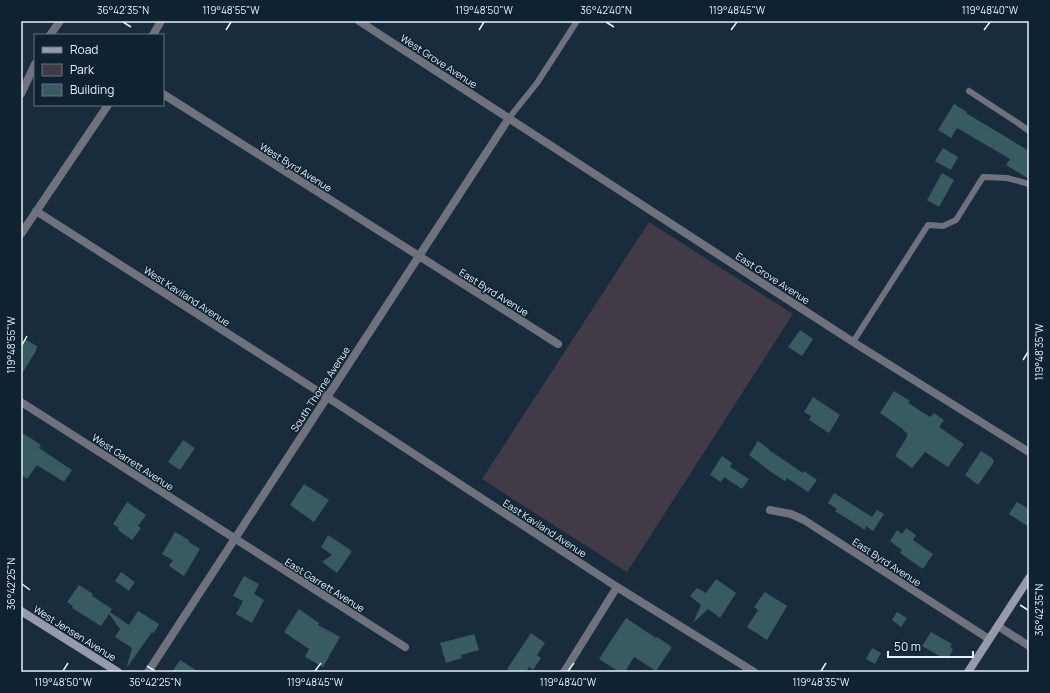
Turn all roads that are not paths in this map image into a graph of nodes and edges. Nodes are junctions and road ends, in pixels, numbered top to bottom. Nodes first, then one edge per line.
1 (60, 21) edge
2 (161, 21) edge
3 (359, 21) edge
4 (577, 21) edge
5 (51, 34) edge
6 (154, 34) edge
7 (34, 66) edge
8 (969, 91) dead end
9 (21, 94) edge
10 (164, 95) edge
11 (107, 106) edge
12 (509, 118) junction
13 (1029, 131) edge
14 (1029, 184) edge
15 (36, 211) junction
16 (21, 234) edge
17 (419, 256) junction
18 (853, 342) junction
19 (558, 344) dead end
20 (327, 397) junction
21 (21, 402) edge
22 (1029, 452) edge
23 (770, 510) dead end
24 (235, 539) junction
25 (1029, 578) edge
26 (617, 587) junction
27 (21, 611) edge
28 (998, 626) junction
29 (990, 640) junction
30 (1029, 646) edge
31 (405, 647) dead end
32 (118, 672) edge
33 (148, 672) edge
34 (564, 672) edge
35 (754, 672) edge
36 (968, 672) edge

1 - 5 street
2 - 6 street
3 - 12 street, West Grove Avenue
4 - 12 lane
7 - 9 street
8 - 13 lane
10 - 17 street, West Byrd Avenue
11 - 15 street
12 - 17 street, South Thorne Avenue
12 - 18 street, East Grove Avenue
14 - 18 lane
15 - 16 street
15 - 20 street, West Kaviland Avenue
17 - 19 street, East Byrd Avenue
17 - 20 street, South Thorne Avenue
18 - 22 street, East Grove Avenue
20 - 24 street, South Thorne Avenue
20 - 26 street, East Kaviland Avenue
21 - 24 street, West Garrett Avenue
23 - 29 street, East Byrd Avenue
24 - 31 street, East Garrett Avenue
24 - 33 street, South Thorne Avenue
25 - 28 street
26 - 34 street
26 - 35 street, East Kaviland Avenue
27 - 32 street, West Jensen Avenue
28 - 29 street
28 - 30 street
29 - 36 street

